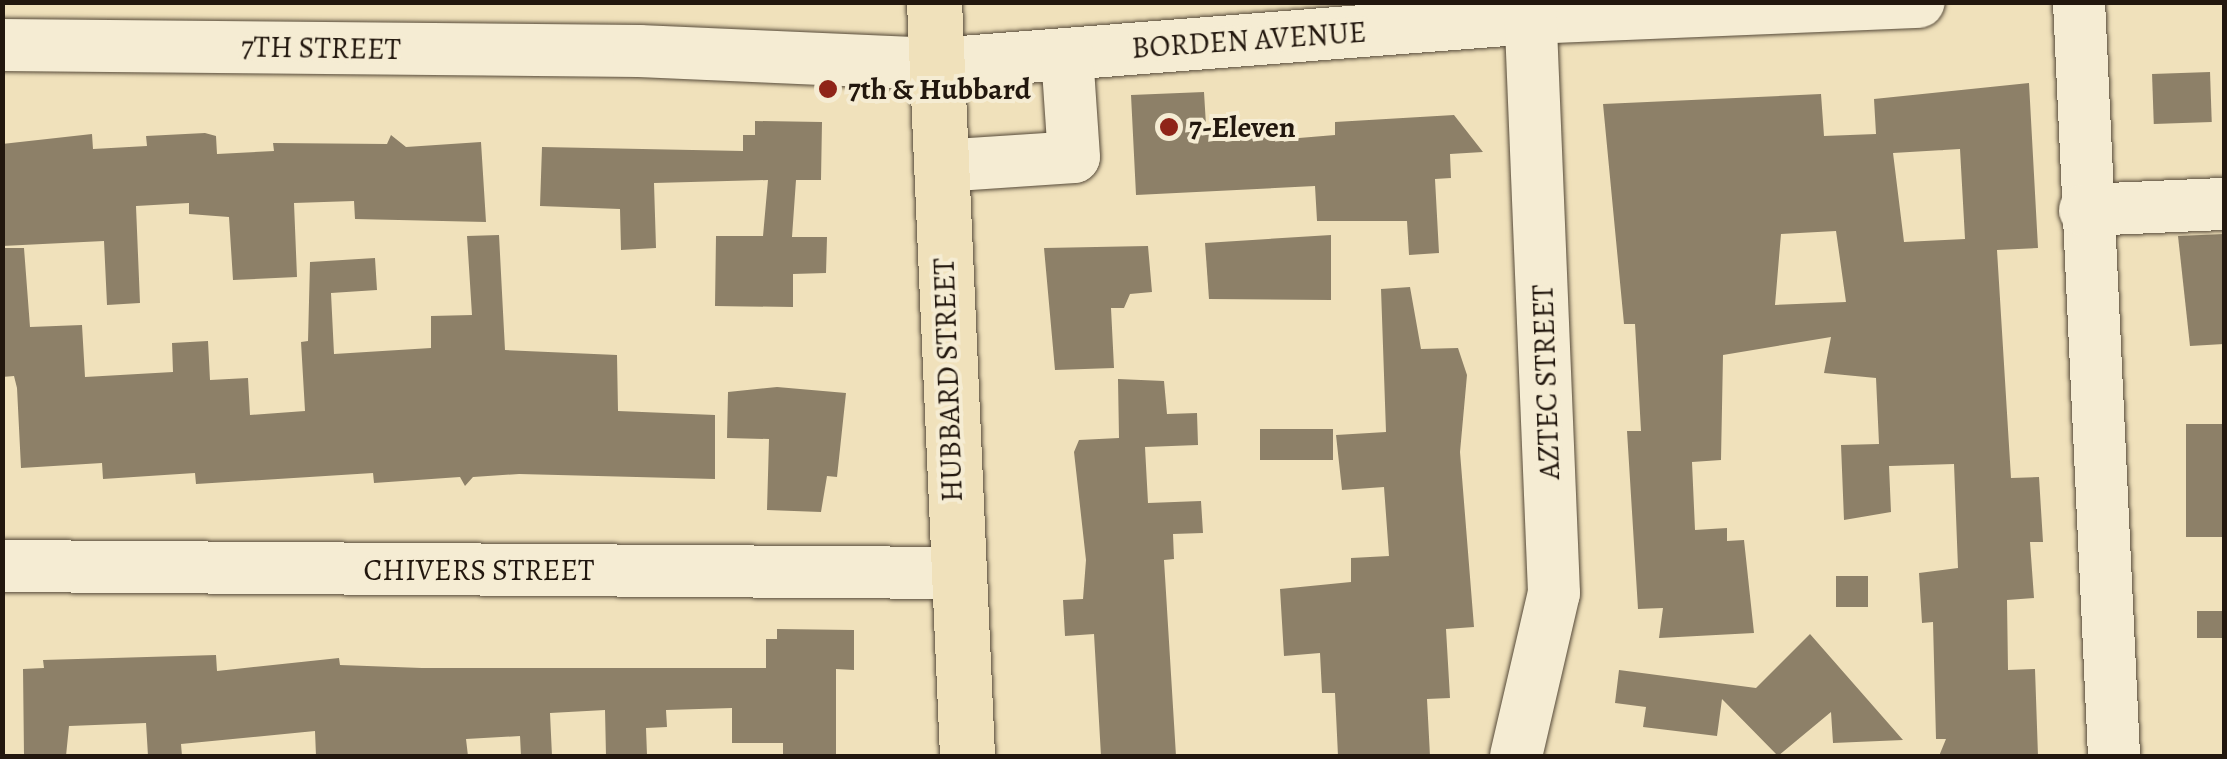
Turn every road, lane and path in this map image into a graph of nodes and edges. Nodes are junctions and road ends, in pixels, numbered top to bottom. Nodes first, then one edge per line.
1 (934, 2) edge
2 (1920, 2) edge
3 (2079, 2) edge
4 (1530, 10) edge
5 (2, 45) edge
6 (639, 51) joint
7 (1068, 54) junction
8 (936, 64) junction
9 (940, 166) junction
10 (2224, 204) edge
11 (2085, 210) junction
12 (2, 566) edge
13 (956, 573) junction
14 (968, 756) edge
15 (1516, 756) edge
16 (2114, 756) edge

1 - 8 main road, HUBBARD STREET
2 - 4 street, BORDEN AVENUE
3 - 11 street
4 - 7 street, BORDEN AVENUE
4 - 15 street, AZTEC STREET
5 - 6 street, 7TH STREET
6 - 8 street, BORDEN AVENUE
7 - 8 street, BORDEN AVENUE
7 - 9 street
8 - 9 main road, HUBBARD STREET
9 - 13 main road, HUBBARD STREET
10 - 11 street
11 - 16 street
12 - 13 street, CHIVERS STREET
13 - 14 main road, HUBBARD STREET

